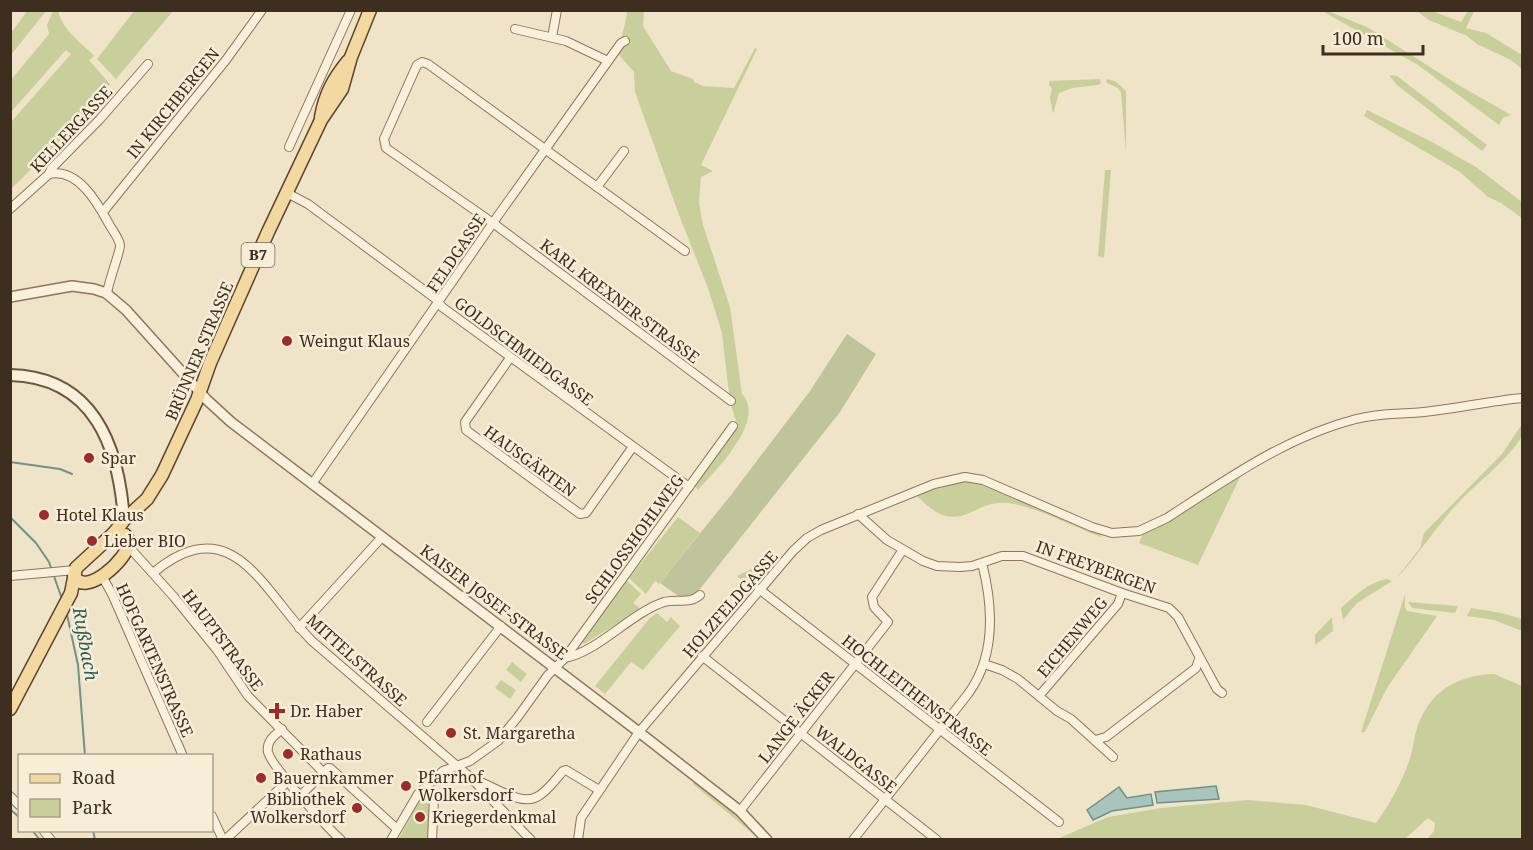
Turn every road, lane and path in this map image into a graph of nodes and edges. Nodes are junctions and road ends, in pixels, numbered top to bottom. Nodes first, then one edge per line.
1 (262, 10) edge
2 (351, 10) edge
3 (370, 10) edge
4 (557, 10) edge
5 (514, 29) dead end
6 (552, 37) junction
7 (625, 41) dead end
8 (608, 61) junction
9 (148, 64) dead end
10 (289, 147) dead end
11 (546, 149) junction
12 (624, 151) dead end
13 (49, 174) junction
14 (597, 187) junction
15 (287, 193) junction
16 (10, 209) edge
17 (103, 212) junction
18 (493, 223) junction
19 (685, 251) dead end
20 (107, 294) junction
21 (10, 297) edge
22 (439, 302) junction
23 (510, 358) junction
24 (10, 375) edge
25 (200, 392) junction
26 (1522, 398) edge
27 (731, 401) dead end
28 (733, 426) dead end
29 (632, 448) junction
30 (312, 484) junction
31 (689, 487) junction
32 (858, 514) junction
33 (124, 520) junction
34 (114, 534) junction
35 (382, 537) junction
36 (129, 543) junction
37 (902, 551) junction
38 (982, 562) junction
39 (70, 573) junction
40 (153, 573) junction
41 (10, 576) edge
42 (102, 576) junction
43 (86, 584) junction
44 (759, 589) junction
45 (1122, 593) junction
46 (700, 595) dead end
47 (69, 596) junction
48 (501, 626) junction
49 (299, 628) junction
50 (702, 656) junction
51 (565, 658) junction
52 (1199, 659) junction
53 (855, 663) junction
54 (984, 664) junction
55 (556, 668) junction
56 (1222, 693) dead end
57 (1040, 696) junction
58 (10, 709) edge
59 (427, 722) dead end
60 (282, 729) junction
61 (940, 729) junction
62 (639, 732) junction
63 (800, 733) junction
64 (1095, 740) junction
65 (182, 754) edge
66 (1113, 757) dead end
67 (454, 765) junction
68 (323, 772) junction
69 (471, 778) junction
70 (288, 781) junction
71 (426, 785) junction
72 (599, 790) junction
73 (300, 796) junction
74 (885, 799) junction
75 (740, 811) junction
76 (213, 818) edge
77 (1059, 822) dead end
78 (397, 829) junction
79 (224, 840) edge
80 (340, 840) edge
81 (391, 840) edge
82 (432, 840) edge
83 (531, 840) edge
84 (578, 840) edge
85 (767, 840) edge
86 (854, 840) edge
87 (937, 840) edge

1 - 17 street, IN KIRCHBERGEN
2 - 10 street
3 - 15 main road, BRÜNNER STRASSE / B7
4 - 6 street
5 - 6 street
6 - 8 street
7 - 8 street, FELDGASSE
8 - 11 street, FELDGASSE
9 - 13 street, KELLERGASSE
11 - 14 street
11 - 18 street, FELDGASSE
11 - 18 street, KARL KREXNER-STRASSE
12 - 14 street
13 - 16 street, KELLERGASSE
13 - 17 street
14 - 19 street
15 - 22 street, GOLDSCHMIEDGASSE
15 - 25 main road, BRÜNNER STRASSE / B7
17 - 20 street
18 - 22 street, FELDGASSE
18 - 27 street, KARL KREXNER-STRASSE
20 - 21 street
20 - 25 street, KAISER JOSEF-STRASSE
22 - 23 street, GOLDSCHMIEDGASSE
22 - 30 street, FELDGASSE
23 - 29 street, GOLDSCHMIEDGASSE
23 - 29 street, HAUSGÄRTEN
24 - 33 main road
25 - 30 street, KAISER JOSEF-STRASSE
25 - 33 main road, BRÜNNER STRASSE / B7
26 - 32 street, HOLZFELDGASSE
28 - 31 street, SCHLOSSHOHLWEG
29 - 31 street, GOLDSCHMIEDGASSE
30 - 35 street, KAISER JOSEF-STRASSE
31 - 51 street, SCHLOSSHOHLWEG
32 - 37 street, IN FREYBERGEN
32 - 44 street, HOLZFELDGASSE
33 - 34 main road, B7
33 - 36 main road
34 - 36 main road
34 - 39 main road, B7
35 - 48 street, KAISER JOSEF-STRASSE
35 - 49 street
36 - 40 street, HAUPTSTRASSE
36 - 42 main road
37 - 38 street, IN FREYBERGEN
37 - 53 street, LANGE ÄCKER
38 - 45 street, IN FREYBERGEN
38 - 54 street
39 - 41 street
39 - 43 main road
39 - 47 main road
40 - 49 street, MITTELSTRASSE
40 - 60 street, HAUPTSTRASSE
42 - 43 main road
42 - 65 street, HOFGARTENSTRASSE
43 - 47 main road
44 - 50 street, HOLZFELDGASSE
44 - 53 street, HOCHLEITHENSTRASSE
45 - 52 street, IN FREYBERGEN
45 - 57 street, EICHENWEG
46 - 51 street
47 - 58 main road
48 - 55 street, KAISER JOSEF-STRASSE
48 - 59 street
49 - 67 street, MITTELSTRASSE
50 - 62 street, HOLZFELDGASSE
50 - 63 street, WALDGASSE
51 - 55 street, SCHLOSSHOHLWEG
52 - 56 street, IN FREYBERGEN
52 - 64 street
53 - 61 street, HOCHLEITHENSTRASSE
53 - 63 street, LANGE ÄCKER
54 - 57 street, EICHENWEG
54 - 61 street
55 - 62 street, KAISER JOSEF-STRASSE
55 - 67 street, SCHLOSSHOHLWEG
57 - 64 street, EICHENWEG
60 - 68 street, HAUPTSTRASSE
60 - 70 street
61 - 74 street
61 - 77 street, HOCHLEITHENSTRASSE
62 - 72 street, HOLZFELDGASSE
62 - 75 street, KAISER JOSEF-STRASSE
63 - 74 street, WALDGASSE
63 - 75 street, LANGE ÄCKER
64 - 66 street, EICHENWEG
67 - 69 street, MITTELSTRASSE
67 - 71 street, SCHLOSSHOHLWEG
68 - 73 street
68 - 78 street
69 - 72 street
69 - 83 street
70 - 73 street
70 - 79 street
71 - 78 street, SCHLOSSHOHLWEG
71 - 82 street
72 - 84 street, HOLZFELDGASSE
73 - 80 street
74 - 86 street
74 - 87 street, WALDGASSE
75 - 85 street, KAISER JOSEF-STRASSE
76 - 79 street
78 - 81 street, SCHLOSSHOHLWEG

